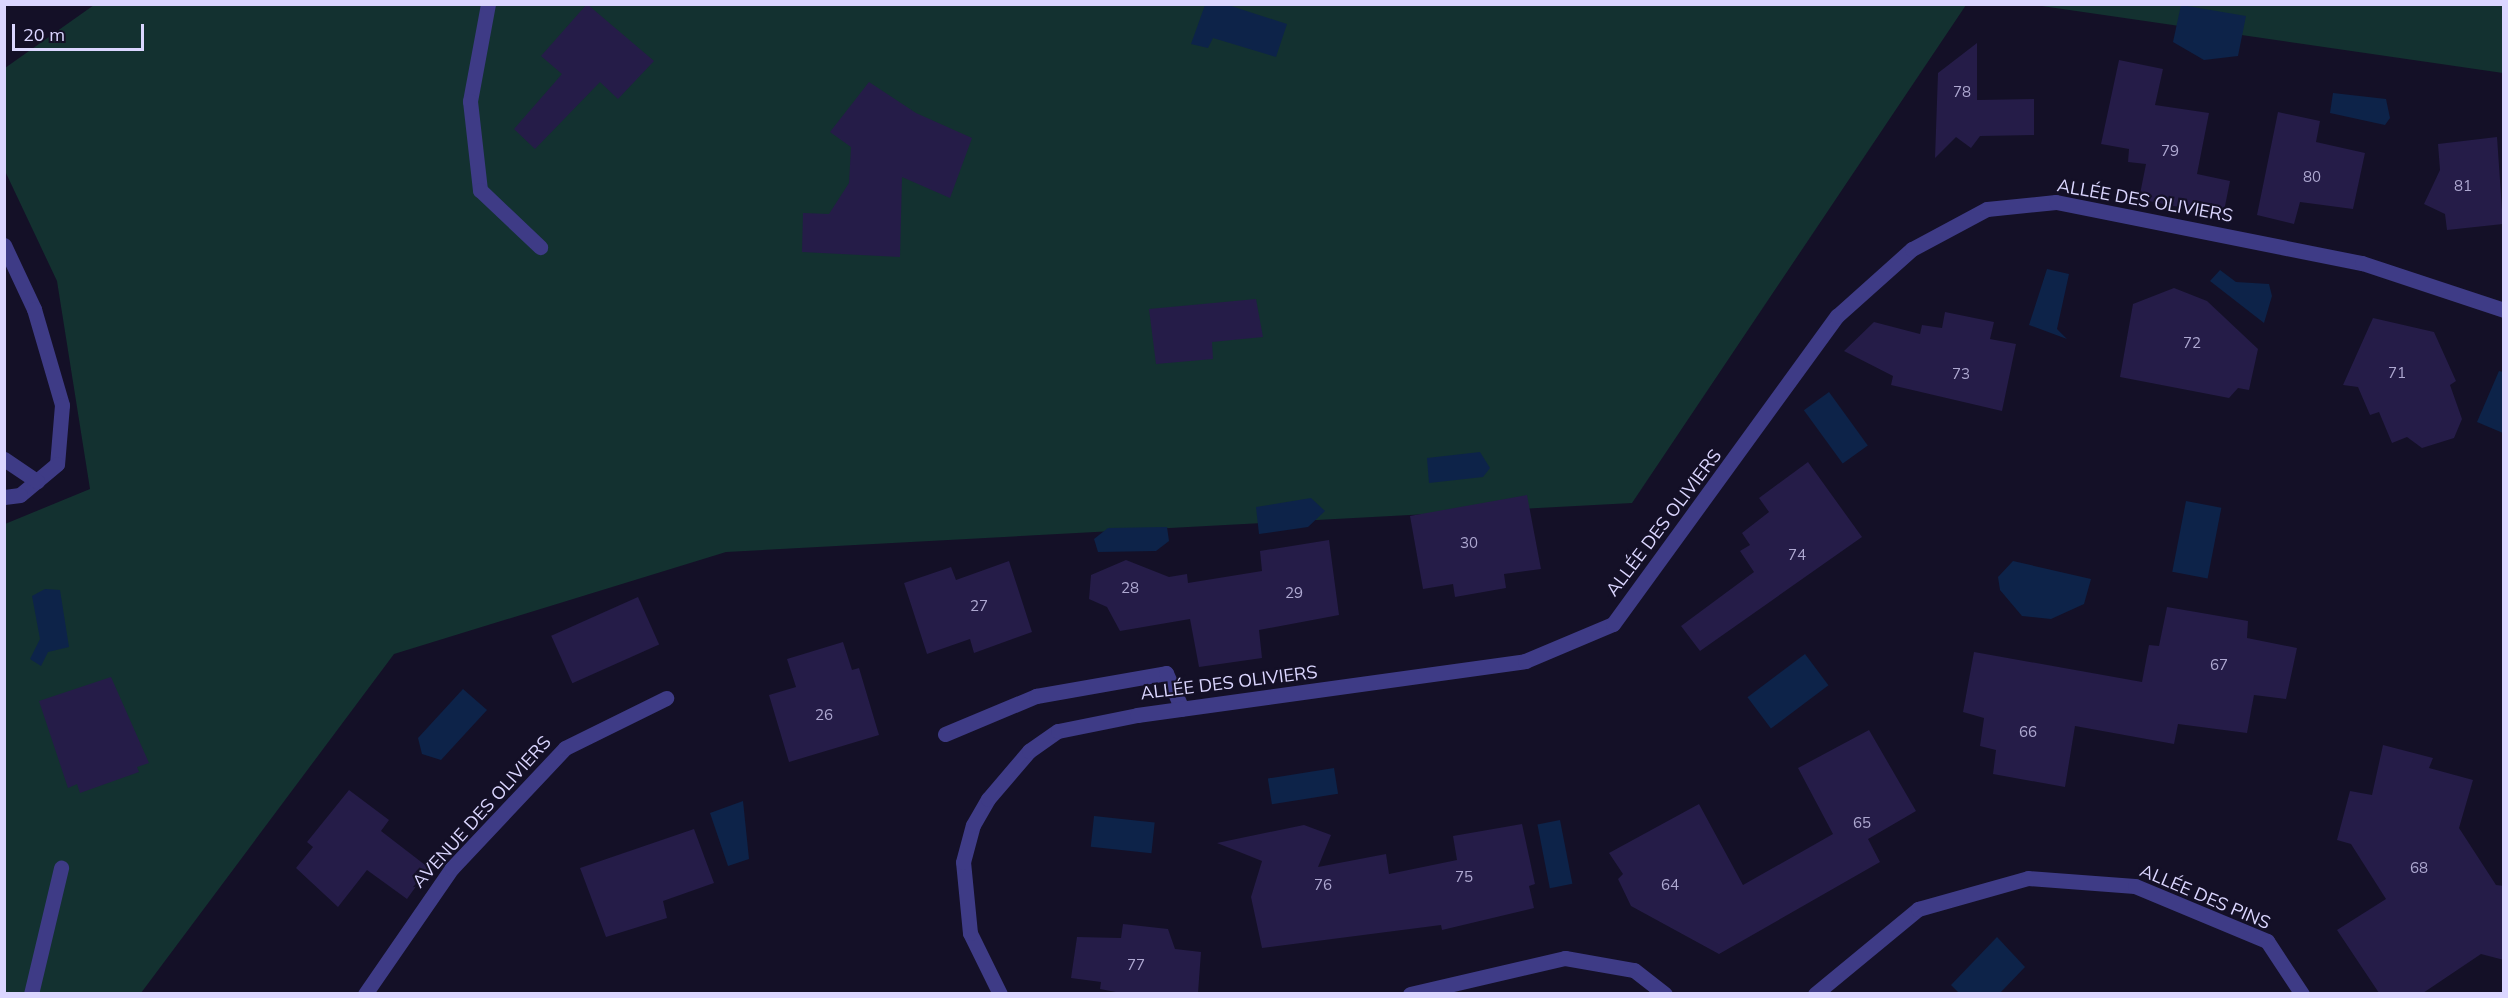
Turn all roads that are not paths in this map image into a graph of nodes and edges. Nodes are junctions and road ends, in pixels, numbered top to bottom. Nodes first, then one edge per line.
1 (488, 4) edge
2 (4, 245) edge
3 (540, 247) dead end
4 (2504, 310) edge
5 (4, 459) edge
6 (37, 481) junction
7 (4, 497) edge
8 (666, 698) dead end
9 (1182, 709) junction
10 (945, 734) dead end
11 (61, 868) dead end
12 (31, 993) edge
13 (365, 993) edge
14 (1000, 993) edge
15 (1410, 993) edge
16 (1665, 993) edge
17 (1815, 993) edge
18 (2302, 993) edge

1 - 3 street
2 - 6 street
4 - 9 street, ALLÉE DES OLIVIERS
5 - 6 street
6 - 7 street
8 - 13 street, AVENUE DES OLIVIERS
9 - 10 street
9 - 14 street, ALLÉE DES OLIVIERS
11 - 12 street
15 - 16 street
17 - 18 street, ALLÉE DES PINS

